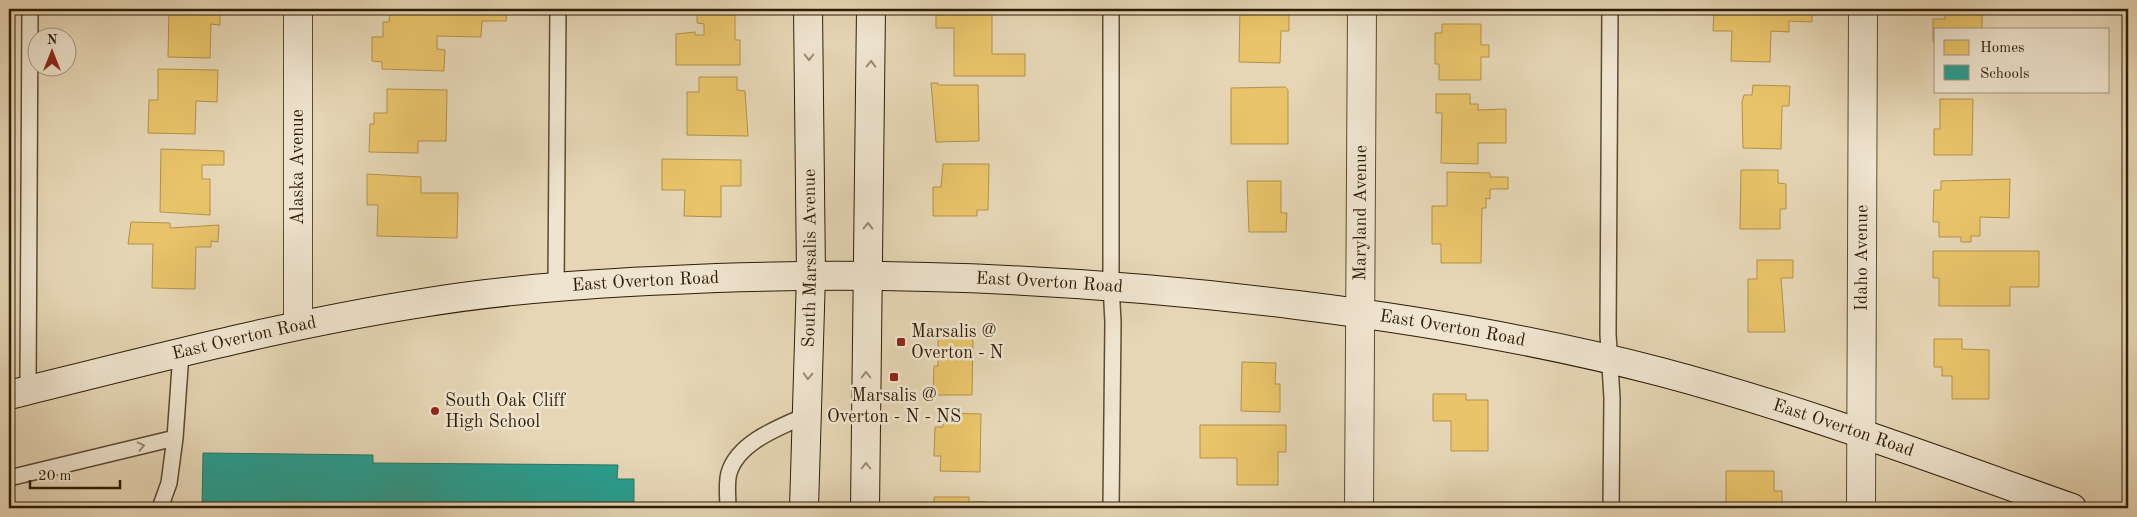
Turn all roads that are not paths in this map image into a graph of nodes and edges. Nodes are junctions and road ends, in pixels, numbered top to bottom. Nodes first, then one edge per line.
1 (30, 9) edge
2 (298, 9) edge
3 (558, 9) edge
4 (808, 9) edge
5 (871, 9) edge
6 (1111, 9) edge
7 (1362, 9) edge
8 (1610, 9) edge
9 (1863, 9) edge
10 (811, 275) junction
11 (867, 275) junction
12 (1110, 285) junction
13 (556, 286) junction
14 (1360, 314) junction
15 (298, 326) junction
16 (181, 353) junction
17 (1610, 361) junction
18 (19, 393) edge
19 (807, 414) junction
20 (1862, 433) junction
21 (175, 438) junction
22 (9, 478) edge
23 (160, 508) edge
24 (728, 508) edge
25 (804, 508) edge
26 (865, 508) edge
27 (1111, 508) edge
28 (1359, 508) edge
29 (1611, 508) edge
30 (1861, 508) edge
31 (2072, 508) edge

1 - 18 lane
2 - 15 street, Alaska Avenue
3 - 13 lane
4 -> 10 street, South Marsalis Avenue
11 -> 5 street
6 - 12 lane
7 - 14 street, Maryland Avenue
8 - 17 lane
9 - 20 street, Idaho Avenue
10 - 11 street, East Overton Road
10 - 13 street, East Overton Road
10 -> 19 street, South Marsalis Avenue
11 - 12 street, East Overton Road
26 -> 11 street
12 - 14 street, East Overton Road
12 - 27 lane
13 - 15 street, East Overton Road
14 - 17 street, East Overton Road
14 - 28 street, Maryland Avenue
15 - 16 street, East Overton Road
16 - 18 street, East Overton Road
16 - 21 lane
17 - 20 street, East Overton Road
17 - 29 lane
19 - 24 lane
19 - 25 street, South Marsalis Avenue
20 - 30 street, Idaho Avenue
20 - 31 street, East Overton Road
22 -> 21 lane
21 - 23 lane

